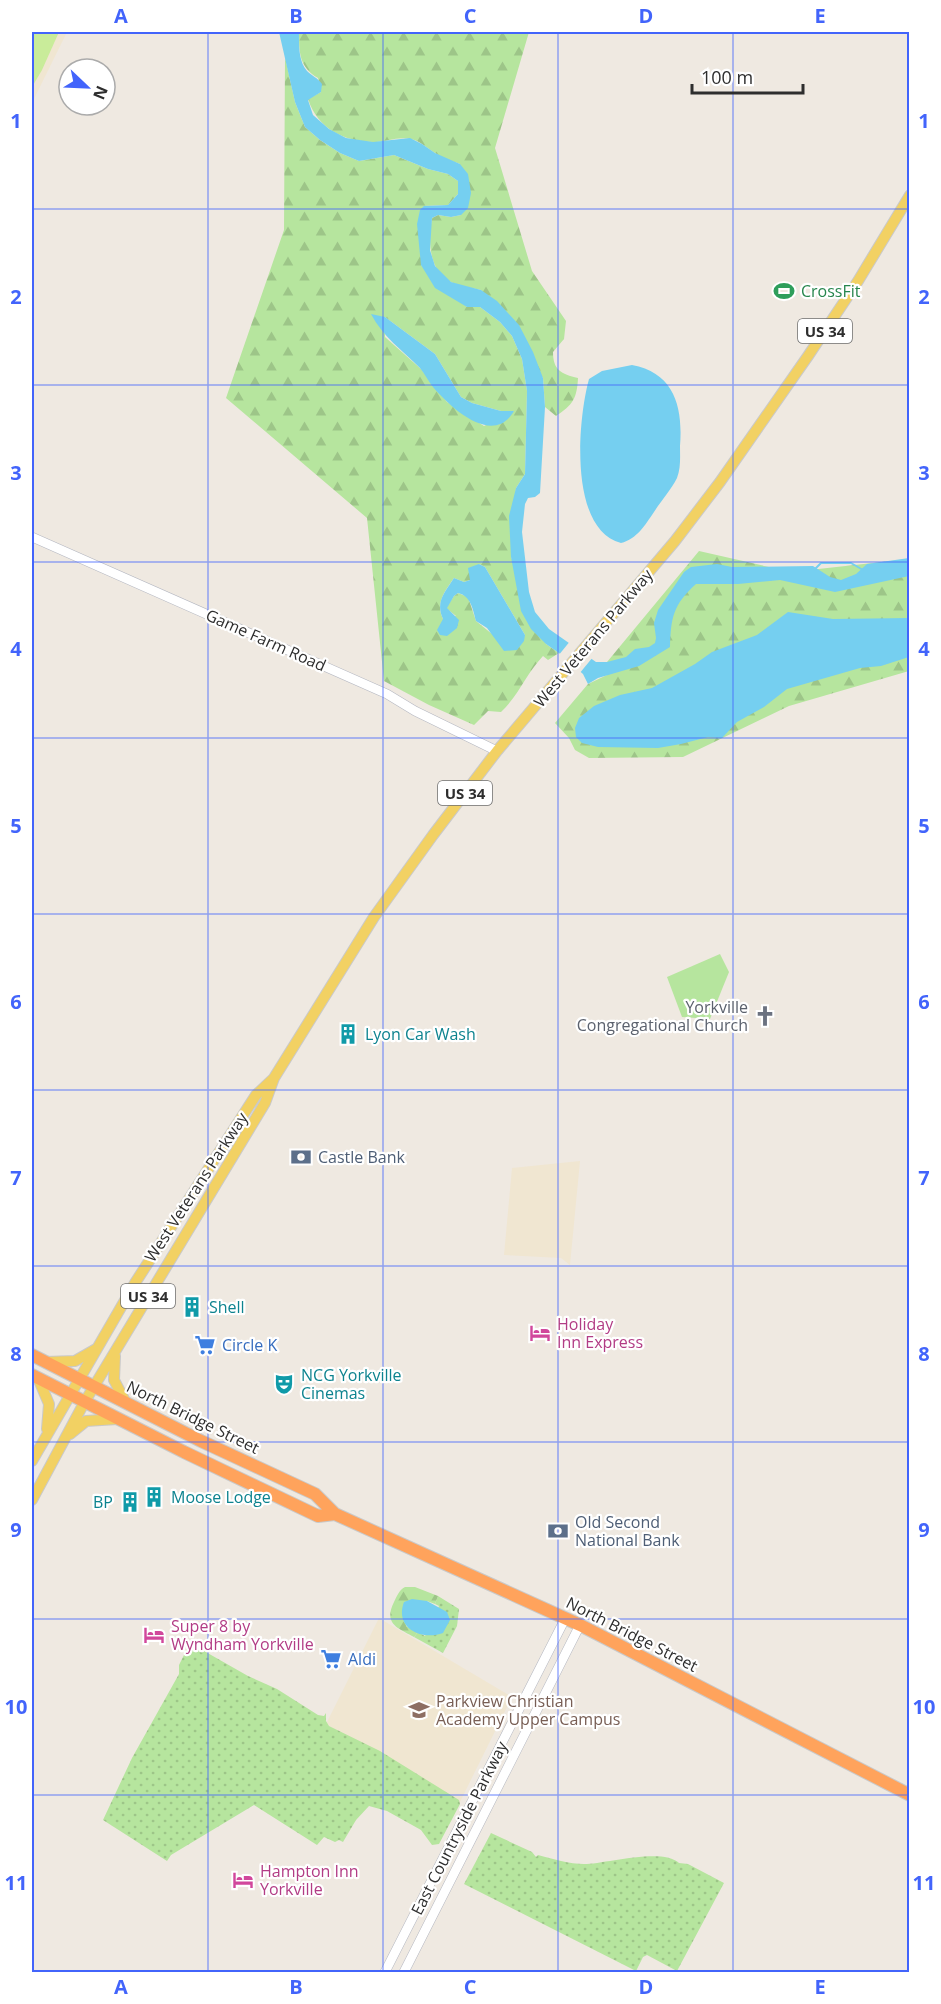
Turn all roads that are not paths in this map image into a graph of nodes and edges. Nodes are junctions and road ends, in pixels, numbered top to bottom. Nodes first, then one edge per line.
1 (909, 195) edge
2 (32, 537) edge
3 (497, 751) junction
4 (274, 1078) junction
5 (96, 1349) junction
6 (115, 1351) junction
7 (32, 1355) edge
8 (46, 1362) junction
9 (35, 1376) edge
10 (78, 1379) junction
11 (94, 1387) junction
12 (69, 1394) junction
13 (84, 1402) junction
14 (126, 1403) junction
15 (117, 1419) junction
16 (47, 1434) junction
17 (63, 1440) junction
18 (32, 1461) edge
19 (32, 1500) edge
20 (335, 1514) junction
21 (565, 1619) junction
22 (580, 1625) junction
23 (909, 1795) edge
24 (385, 1972) edge
25 (404, 1972) edge

1 - 3 main road, West Veterans Parkway / US 34
2 - 3 street, Game Farm Road
3 - 4 main road, West Veterans Parkway / US 34
4 - 5 main road, West Veterans Parkway / US 34
4 - 6 main road, West Veterans Parkway / US 34
5 - 8 main road
5 - 10 main road, West Veterans Parkway / US 34
6 - 11 main road, West Veterans Parkway / US 34
6 - 14 main road
7 - 8 highway, North Bridge Street
8 - 10 highway, North Bridge Street
9 - 12 highway, North Bridge Street
9 - 16 main road
10 - 11 highway, North Bridge Street
10 - 12 main road, West Veterans Parkway / US 34
11 - 13 main road, West Veterans Parkway / US 34
11 - 14 highway, North Bridge Street
12 - 13 highway, North Bridge Street
12 - 16 main road, US 34
13 - 15 highway, North Bridge Street
13 - 17 main road, US 34
14 - 20 highway, North Bridge Street
15 - 17 main road
15 - 20 highway, North Bridge Street
16 - 18 main road, US 34
17 - 19 main road, US 34
20 - 21 highway, North Bridge Street
21 - 22 highway, North Bridge Street
21 - 24 street, East Countryside Parkway
22 - 23 highway, North Bridge Street
22 - 25 street, East Countryside Parkway

